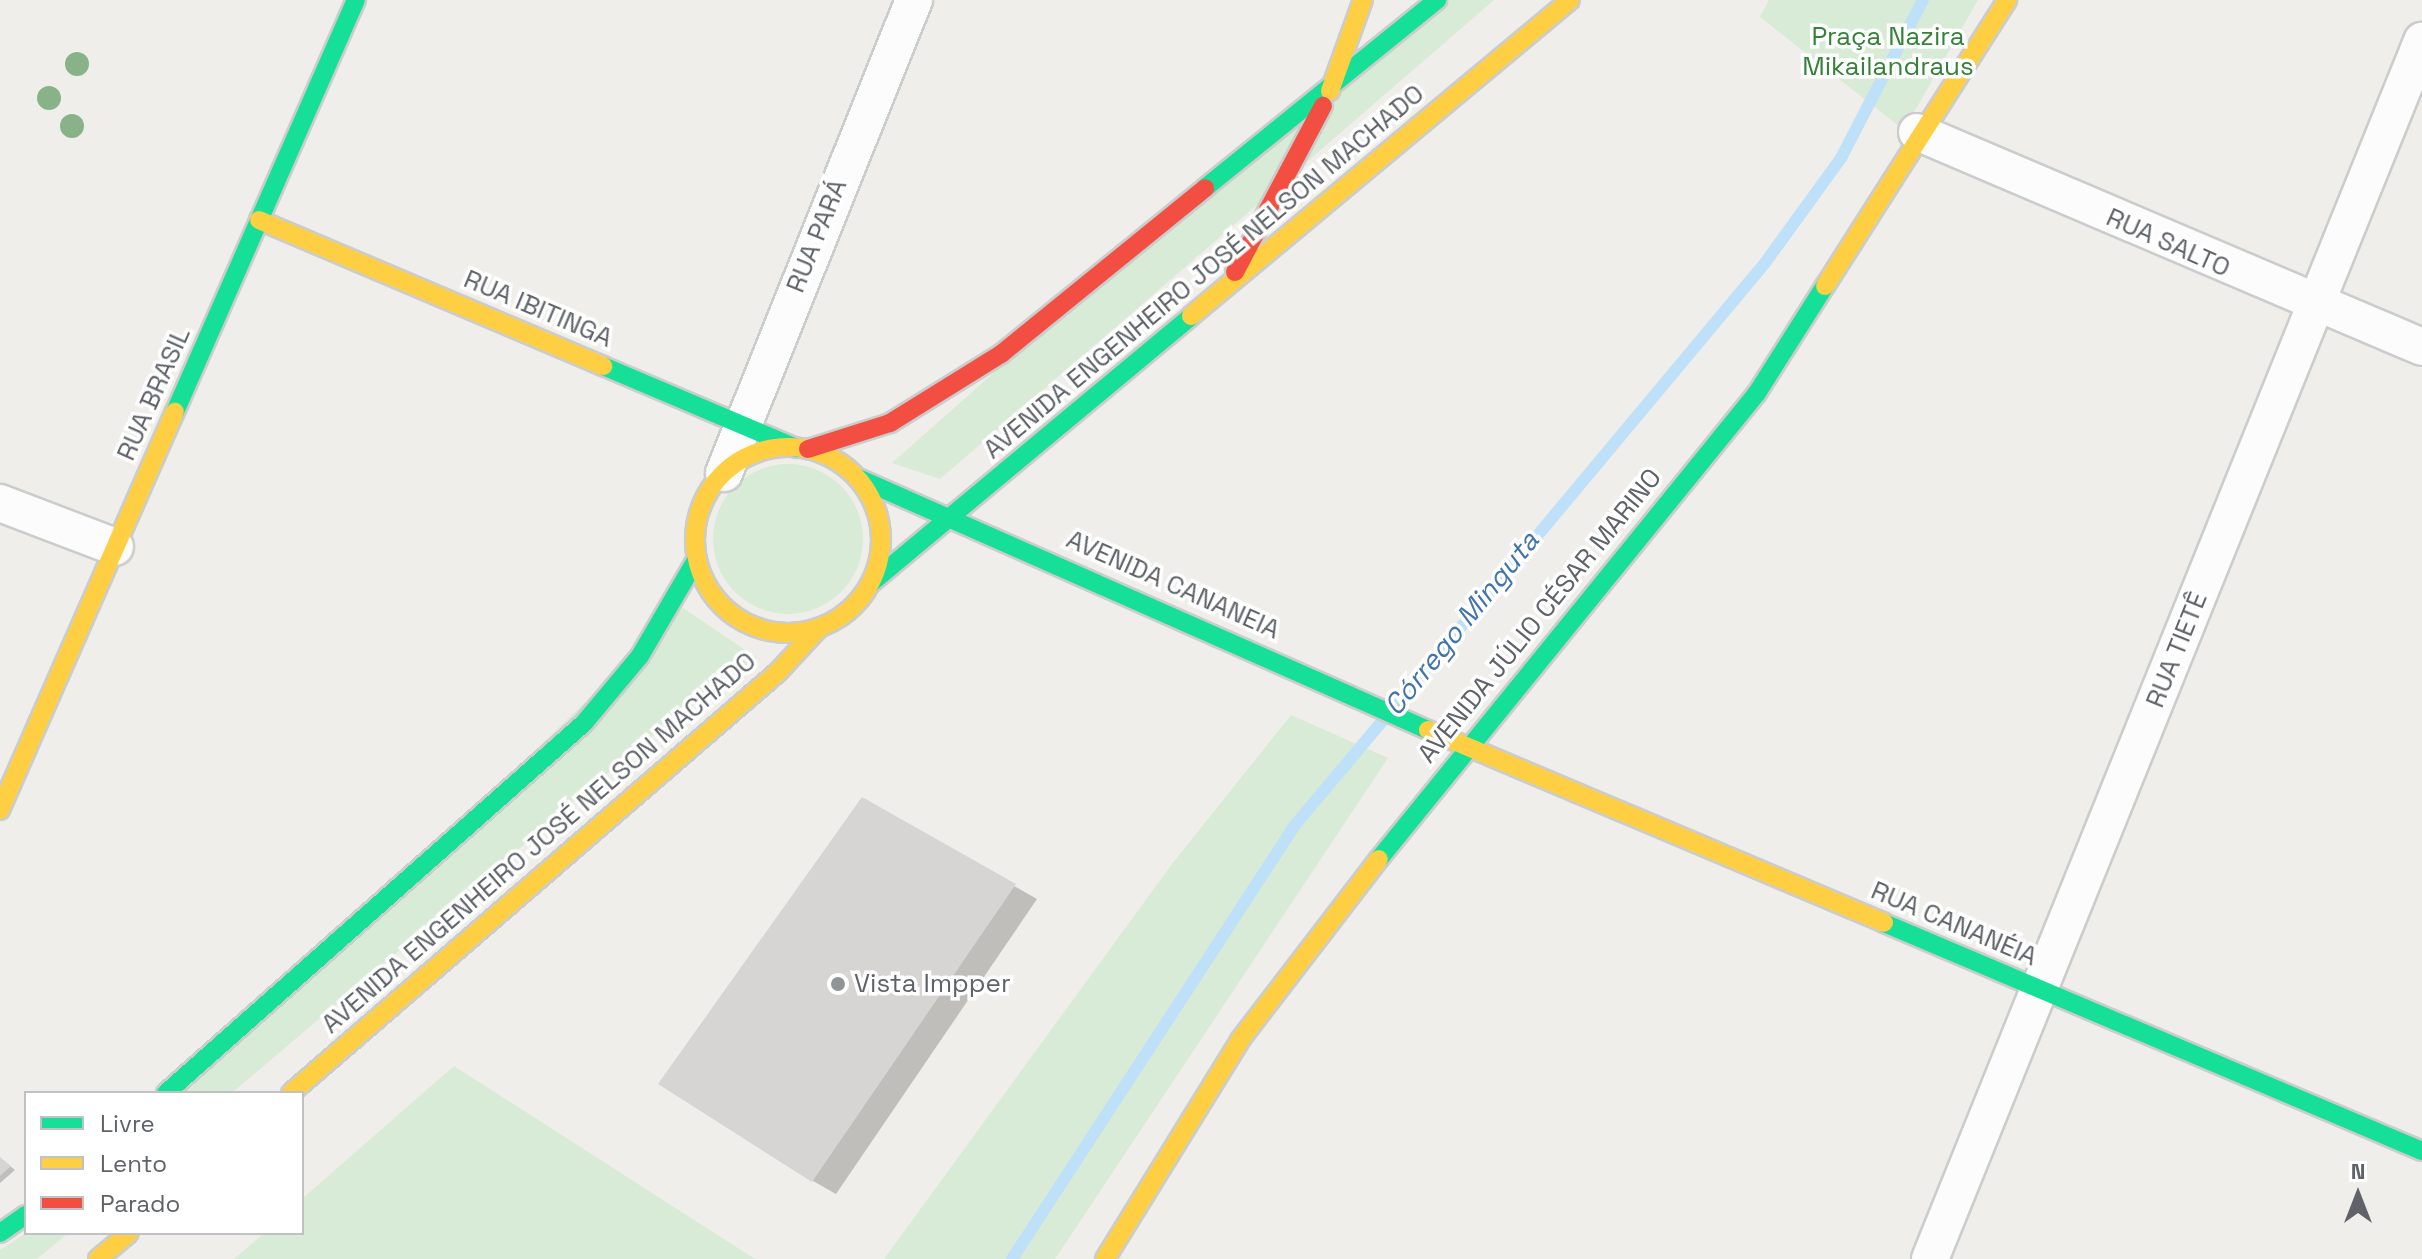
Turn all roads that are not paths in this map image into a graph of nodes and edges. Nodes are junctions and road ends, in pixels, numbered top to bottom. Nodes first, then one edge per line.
1 (356, 0) edge
2 (914, 0) edge
3 (1363, 0) edge
4 (1437, 0) edge
5 (1570, 0) edge
6 (2007, 0) edge
7 (2422, 41) edge
8 (1330, 91) junction
9 (1917, 132) junction
10 (259, 220) junction
11 (1225, 291) junction
12 (2314, 307) junction
13 (2422, 347) edge
14 (740, 421) junction
15 (802, 448) junction
16 (724, 473) junction
17 (858, 478) junction
18 (0, 503) edge
19 (951, 517) junction
20 (115, 547) junction
21 (696, 560) junction
22 (871, 583) junction
23 (818, 629) junction
24 (1465, 746) junction
25 (0, 810) edge
26 (2042, 989) junction
27 (168, 1091) edge
28 (293, 1091) edge
29 (2422, 1151) edge
30 (24, 1216) edge
31 (0, 1233) edge
32 (127, 1235) edge
33 (98, 1259) edge
34 (1105, 1259) edge
35 (1930, 1259) edge

1 - 10 street, RUA BRASIL
2 - 14 street, RUA PARÁ
3 - 8 street
4 - 8 street
5 - 11 street, AVENIDA ENGENHEIRO JOSÉ NELSON MACHADO
6 - 9 street, AVENIDA JÚLIO CÉSAR MARINO
7 - 12 street, RUA TIETÊ
8 - 11 street
8 - 15 street
9 - 12 street, RUA SALTO
9 - 24 street, AVENIDA JÚLIO CÉSAR MARINO
10 - 14 street, RUA IBITINGA
10 - 20 street, RUA BRASIL
11 - 19 street, AVENIDA ENGENHEIRO JOSÉ NELSON MACHADO
12 - 13 street, RUA SALTO
12 - 26 street, RUA TIETÊ
14 - 15 street, RUA IBITINGA
14 - 16 street, RUA PARÁ
15 - 16 street
15 - 17 street
16 - 21 street
17 - 19 street, AVENIDA CANANEIA
17 - 22 street
18 - 20 street
19 - 22 street, AVENIDA ENGENHEIRO JOSÉ NELSON MACHADO
19 - 24 street, AVENIDA CANANEIA
20 - 25 street, RUA BRASIL
21 - 23 street
21 - 27 street
22 - 23 street
23 - 28 street, AVENIDA ENGENHEIRO JOSÉ NELSON MACHADO
24 - 26 street, RUA CANANÉIA
24 - 34 street, AVENIDA JÚLIO CÉSAR MARINO
26 - 29 street, RUA CANANÉIA
26 - 35 street, RUA TIETÊ
30 - 31 street
32 - 33 street

